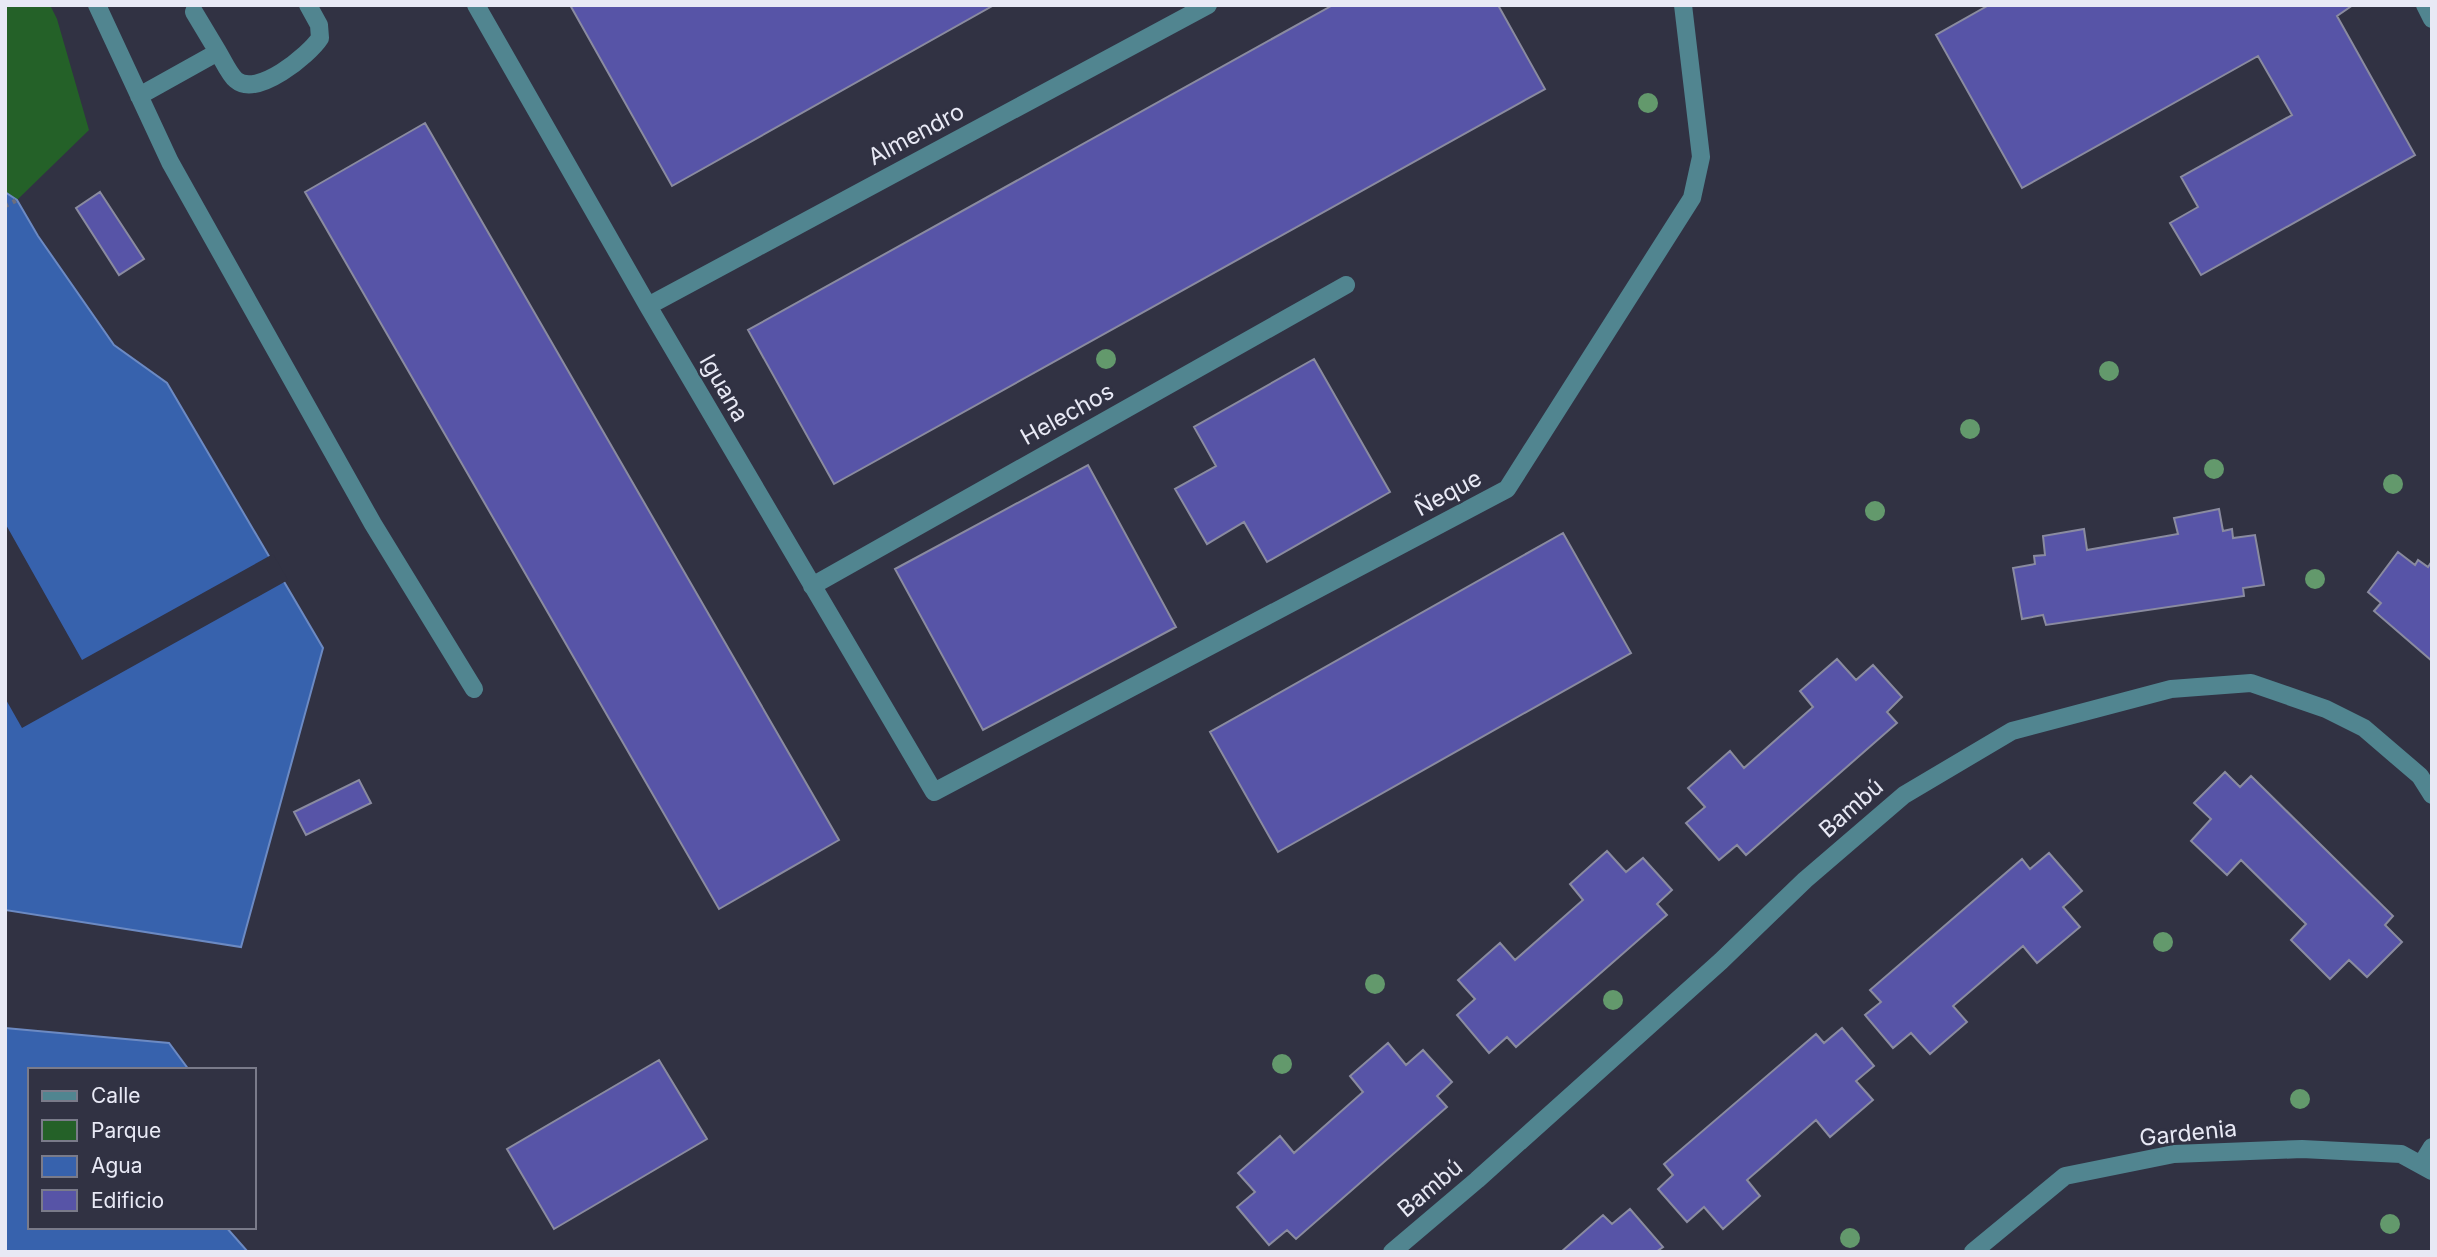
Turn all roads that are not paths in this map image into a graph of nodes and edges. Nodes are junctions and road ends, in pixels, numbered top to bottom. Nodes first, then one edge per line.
1 (97, 5) edge
2 (307, 5) edge
3 (476, 5) edge
4 (1208, 5) edge
5 (1683, 5) edge
6 (2425, 5) edge
7 (194, 12) dead end
8 (2432, 19) edge
9 (218, 52) junction
10 (139, 96) junction
11 (1346, 285) dead end
12 (648, 306) junction
13 (812, 586) junction
14 (474, 689) dead end
15 (934, 792) joint
16 (2432, 795) edge
17 (2432, 1147) edge
18 (2427, 1168) edge
19 (1392, 1252) edge
20 (1973, 1252) edge

1 - 10 lane
2 - 9 lane
3 - 12 lane, Iguana
4 - 12 lane, Almendro
5 - 15 lane, Ñeque
6 - 8 lane
7 - 9 lane
9 - 10 lane
10 - 14 lane
11 - 13 lane, Helechos
12 - 13 lane, Iguana
13 - 15 lane, Iguana
16 - 19 lane, Bambú
17 - 18 lane
18 - 20 lane, Gardenia

